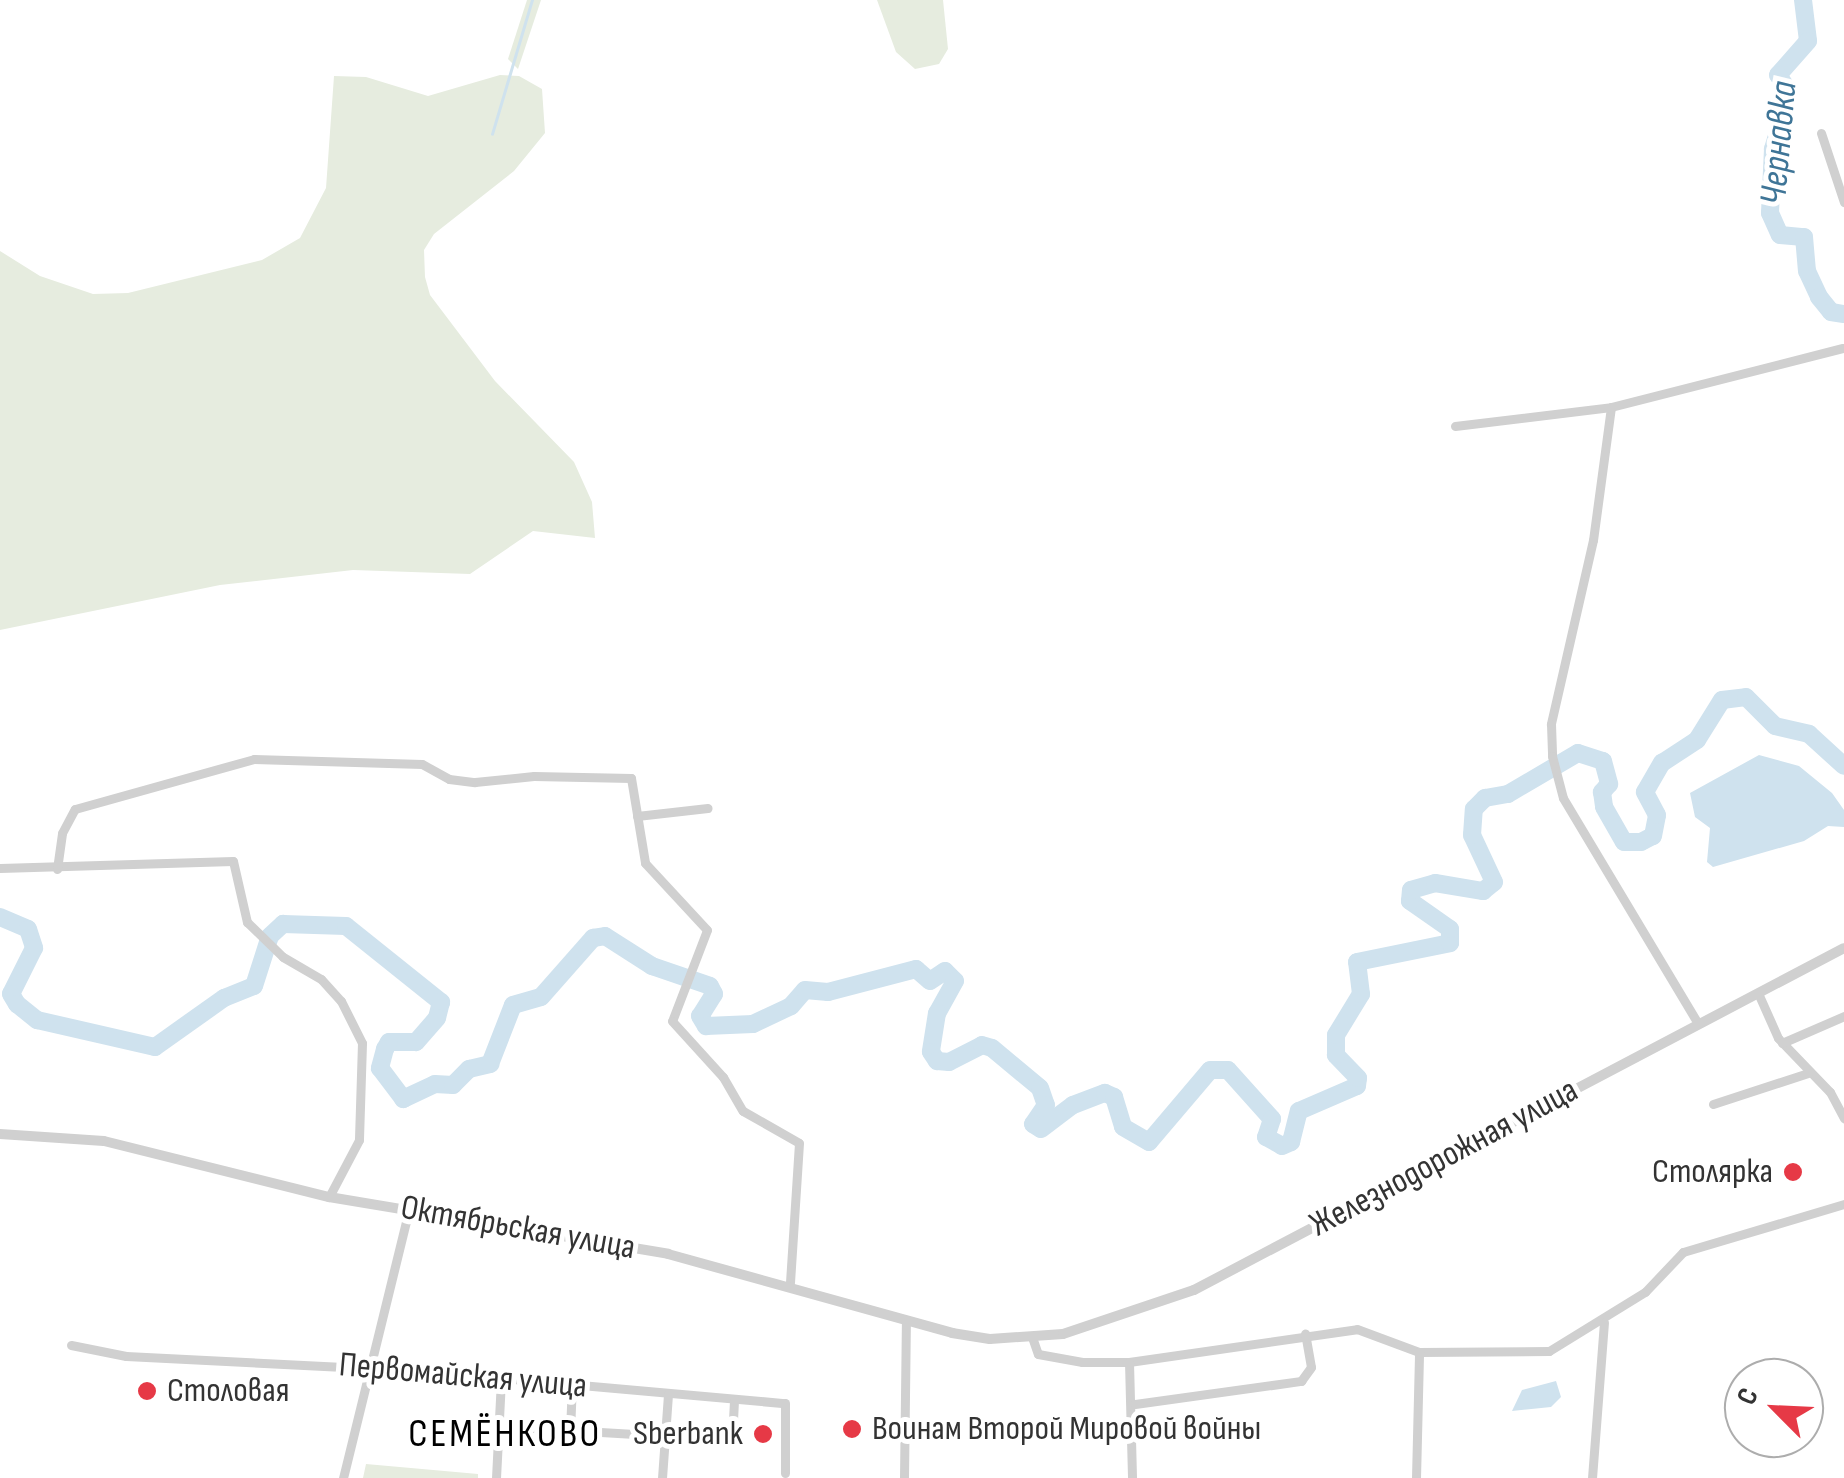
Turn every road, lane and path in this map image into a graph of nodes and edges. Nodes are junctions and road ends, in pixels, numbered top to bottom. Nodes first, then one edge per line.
1 (1821, 133) dead end
2 (1844, 202) edge
3 (1843, 348) edge
4 (1610, 406) junction
5 (1455, 426) dead end
6 (708, 808) dead end
7 (637, 816) junction
8 (0, 868) edge
9 (58, 869) junction
10 (1844, 948) edge
11 (1758, 993) junction
12 (1844, 1016) edge
13 (1698, 1024) junction
14 (1782, 1044) junction
15 (1808, 1073) junction
16 (1713, 1104) dead end
17 (1844, 1118) edge
18 (0, 1134) edge
19 (329, 1197) junction
20 (1844, 1204) edge
21 (409, 1209) junction
22 (790, 1283) junction
23 (906, 1320) junction
24 (1604, 1322) junction
25 (1305, 1334) junction
26 (1032, 1337) junction
27 (71, 1345) dead end
28 (1419, 1352) junction
29 (1129, 1362) junction
30 (370, 1368) junction
31 (501, 1380) junction
32 (572, 1384) junction
33 (668, 1394) junction
34 (734, 1400) junction
35 (1135, 1404) junction
36 (499, 1426) junction
37 (570, 1431) junction
38 (665, 1436) junction
39 (784, 1473) dead end
40 (343, 1478) edge
41 (496, 1478) edge
42 (662, 1478) edge
43 (904, 1478) edge
44 (1132, 1478) edge
45 (1416, 1478) edge
46 (1592, 1478) edge

1 - 2 street
3 - 4 street
4 - 5 street
4 - 13 street
6 - 7 street
7 - 9 street
7 - 22 street
8 - 9 street
9 - 19 street
10 - 11 street, Железнодорожная улица
11 - 13 street, Железнодорожная улица
11 - 14 street
12 - 14 street
13 - 26 street, Железнодорожная улица
14 - 15 street
15 - 16 street
15 - 17 street
18 - 19 street, Октябрьская улица
19 - 21 street, Октябрьская улица
20 - 24 street
21 - 22 street, Октябрьская улица
21 - 30 street
22 - 23 street, Октябрьская улица
23 - 26 street, Октябрьская улица
23 - 43 street
24 - 28 street
24 - 46 street
25 - 28 street
25 - 29 street
25 - 35 street
26 - 29 street
27 - 30 street, Первомайская улица
28 - 45 street
29 - 35 street
30 - 31 street, Первомайская улица
30 - 40 street
31 - 32 street, Первомайская улица
31 - 36 street
32 - 33 street, Первомайская улица
32 - 37 street
33 - 34 street, Первомайская улица
33 - 38 street
34 - 38 street
34 - 39 street, Первомайская улица
35 - 44 street
36 - 37 street
36 - 41 street
37 - 38 street
38 - 42 street

